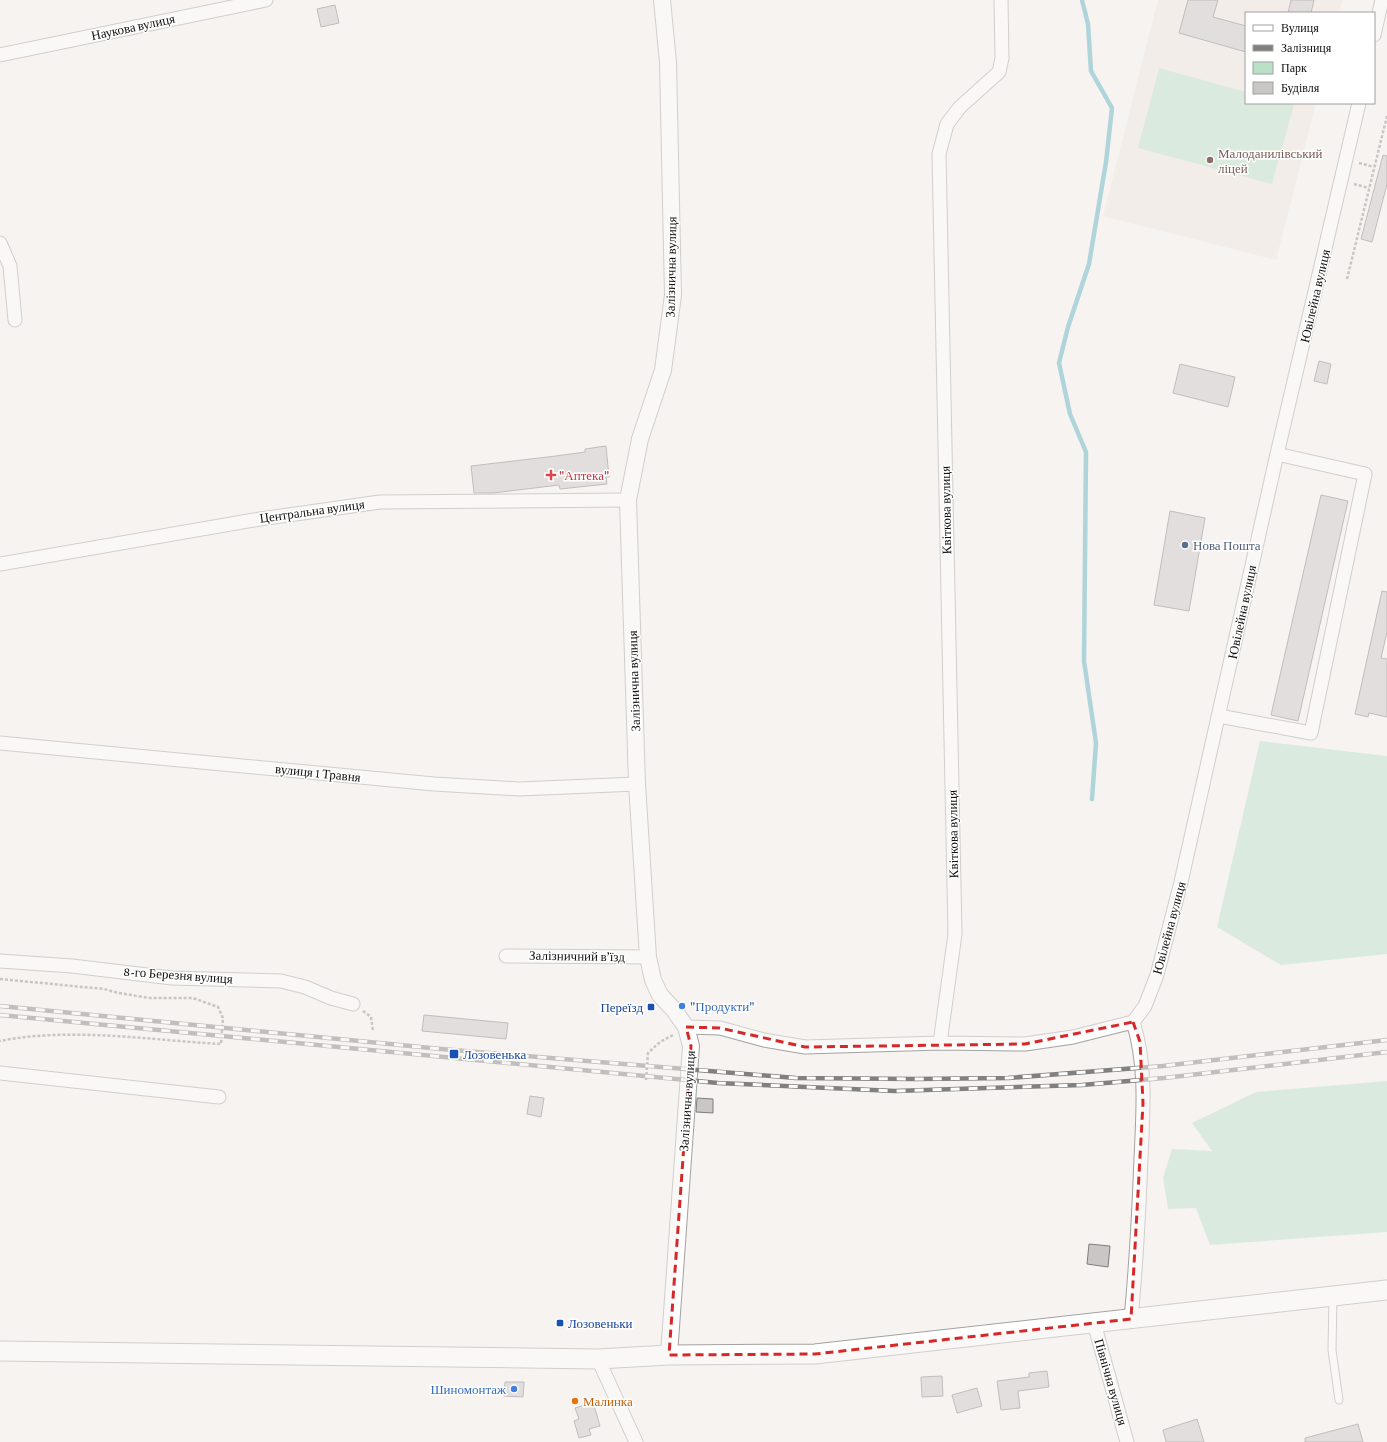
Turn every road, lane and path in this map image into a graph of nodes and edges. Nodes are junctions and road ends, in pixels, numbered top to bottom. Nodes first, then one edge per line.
1 (266, 0) edge
2 (662, 0) edge
3 (1001, 0) edge
4 (1383, 6) edge
5 (1375, 32) edge
6 (0, 55) edge
7 (1359, 104) edge
8 (1387, 116) edge
9 (0, 244) edge
10 (1347, 279) dead end
11 (15, 320) dead end
12 (1277, 454) junction
13 (628, 500) junction
14 (0, 564) edge
15 (1219, 716) junction
16 (0, 743) edge
17 (637, 784) junction
18 (506, 956) dead end
19 (648, 957) junction
20 (0, 962) edge
21 (0, 979) edge
22 (353, 1004) joint
23 (1133, 1022) junction
24 (686, 1027) junction
25 (373, 1031) dead end
26 (0, 1041) edge
27 (940, 1043) junction
28 (0, 1073) edge
29 (646, 1080) dead end
30 (219, 1098) dead end
31 (1387, 1290) edge
32 (1333, 1296) junction
33 (1131, 1319) junction
34 (1094, 1323) junction
35 (0, 1351) edge
36 (669, 1355) junction
37 (598, 1359) junction
38 (1339, 1400) dead end
39 (636, 1442) edge
40 (1127, 1442) edge

1 - 6 street, Наукова вулиця
2 - 13 street, Залізнична вулиця
3 - 27 street, Квіткова вулиця
4 - 5 street
7 - 12 street, Ювілейна вулиця
8 - 10 path
9 - 11 street
12 - 15 street, Ювілейна вулиця
12 - 15 street
13 - 14 street, Центральна вулиця
13 - 17 street, Залізнична вулиця
15 - 23 street, Ювілейна вулиця
16 - 17 street, вулиця 1 Травня
17 - 19 street, Залізнична вулиця
18 - 19 street, Залізничний в’їзд
19 - 24 street, Залізнична вулиця
20 - 22 street, 8-го Березня вулиця
21 - 26 path
22 - 25 path
23 - 27 street
23 - 33 street
24 - 27 street
24 - 29 path
24 - 36 street, Залізнична вулиця
28 - 30 street
31 - 32 main road
32 - 33 main road
32 - 38 lane
33 - 34 main road
34 - 36 main road
34 - 40 street, Північна вулиця
35 - 37 main road
36 - 37 main road
37 - 39 street

